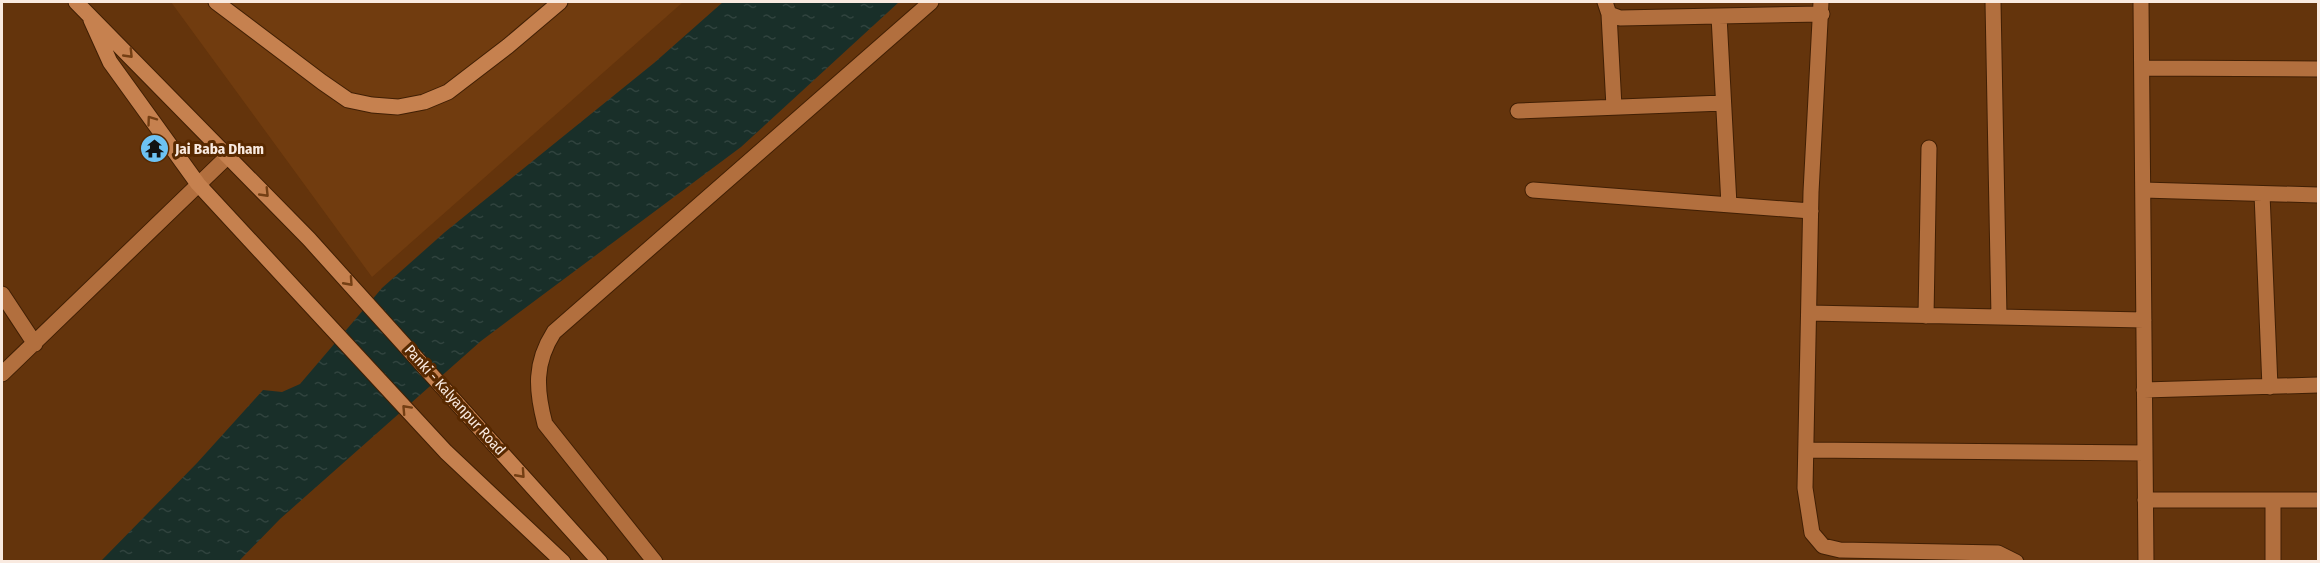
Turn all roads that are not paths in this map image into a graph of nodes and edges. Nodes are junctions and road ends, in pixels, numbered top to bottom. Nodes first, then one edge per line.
1 (216, 2) edge
2 (560, 2) edge
3 (931, 2) edge
4 (1993, 2) edge
5 (2141, 2) edge
6 (82, 7) edge
7 (1607, 8) edge
8 (1822, 8) edge
9 (1719, 16) junction
10 (2142, 68) junction
11 (2319, 69) edge
12 (1724, 103) junction
13 (1614, 107) junction
14 (1518, 111) dead end
15 (1929, 148) dead end
16 (228, 156) junction
17 (198, 184) junction
18 (1533, 190) dead end
19 (2143, 190) junction
20 (2262, 194) junction
21 (2319, 195) edge
22 (1729, 205) junction
23 (1811, 211) junction
24 (2, 294) edge
25 (1809, 313) junction
26 (1926, 316) junction
27 (2000, 317) junction
28 (2144, 320) junction
29 (35, 344) junction
30 (2, 374) edge
31 (2319, 386) edge
32 (2270, 387) junction
33 (2144, 390) junction
34 (1806, 450) junction
35 (2145, 453) junction
36 (2145, 500) junction
37 (2272, 500) junction
38 (2319, 500) edge
39 (1910, 556) edge
40 (563, 561) edge
41 (600, 561) edge
42 (655, 561) edge
43 (2016, 561) edge
44 (2146, 561) edge
45 (2273, 561) edge

1 - 2 street
3 - 42 street
4 - 27 street
5 - 10 street
6 -> 16 street, Panki - Kalyanpur Road
17 -> 6 street
7 - 9 street
7 - 13 street
8 - 9 street
8 - 23 street
9 - 12 street
10 - 11 street
10 - 19 street
12 - 13 street
12 - 22 street
13 - 14 street
15 - 26 street
16 - 17 street
16 -> 41 street, Panki - Kalyanpur Road
17 - 29 street
40 -> 17 street
18 - 22 street
19 - 20 street
19 - 28 street
20 - 21 street
20 - 32 street
22 - 23 street
23 - 25 street
24 - 29 street
25 - 26 street
25 - 34 street
26 - 27 street
27 - 28 street
28 - 33 street
29 - 30 street
31 - 32 street
32 - 33 street
33 - 35 street
34 - 35 street
34 - 39 street
35 - 36 street
36 - 37 street
36 - 44 street
37 - 38 street
37 - 45 street
39 - 43 street

